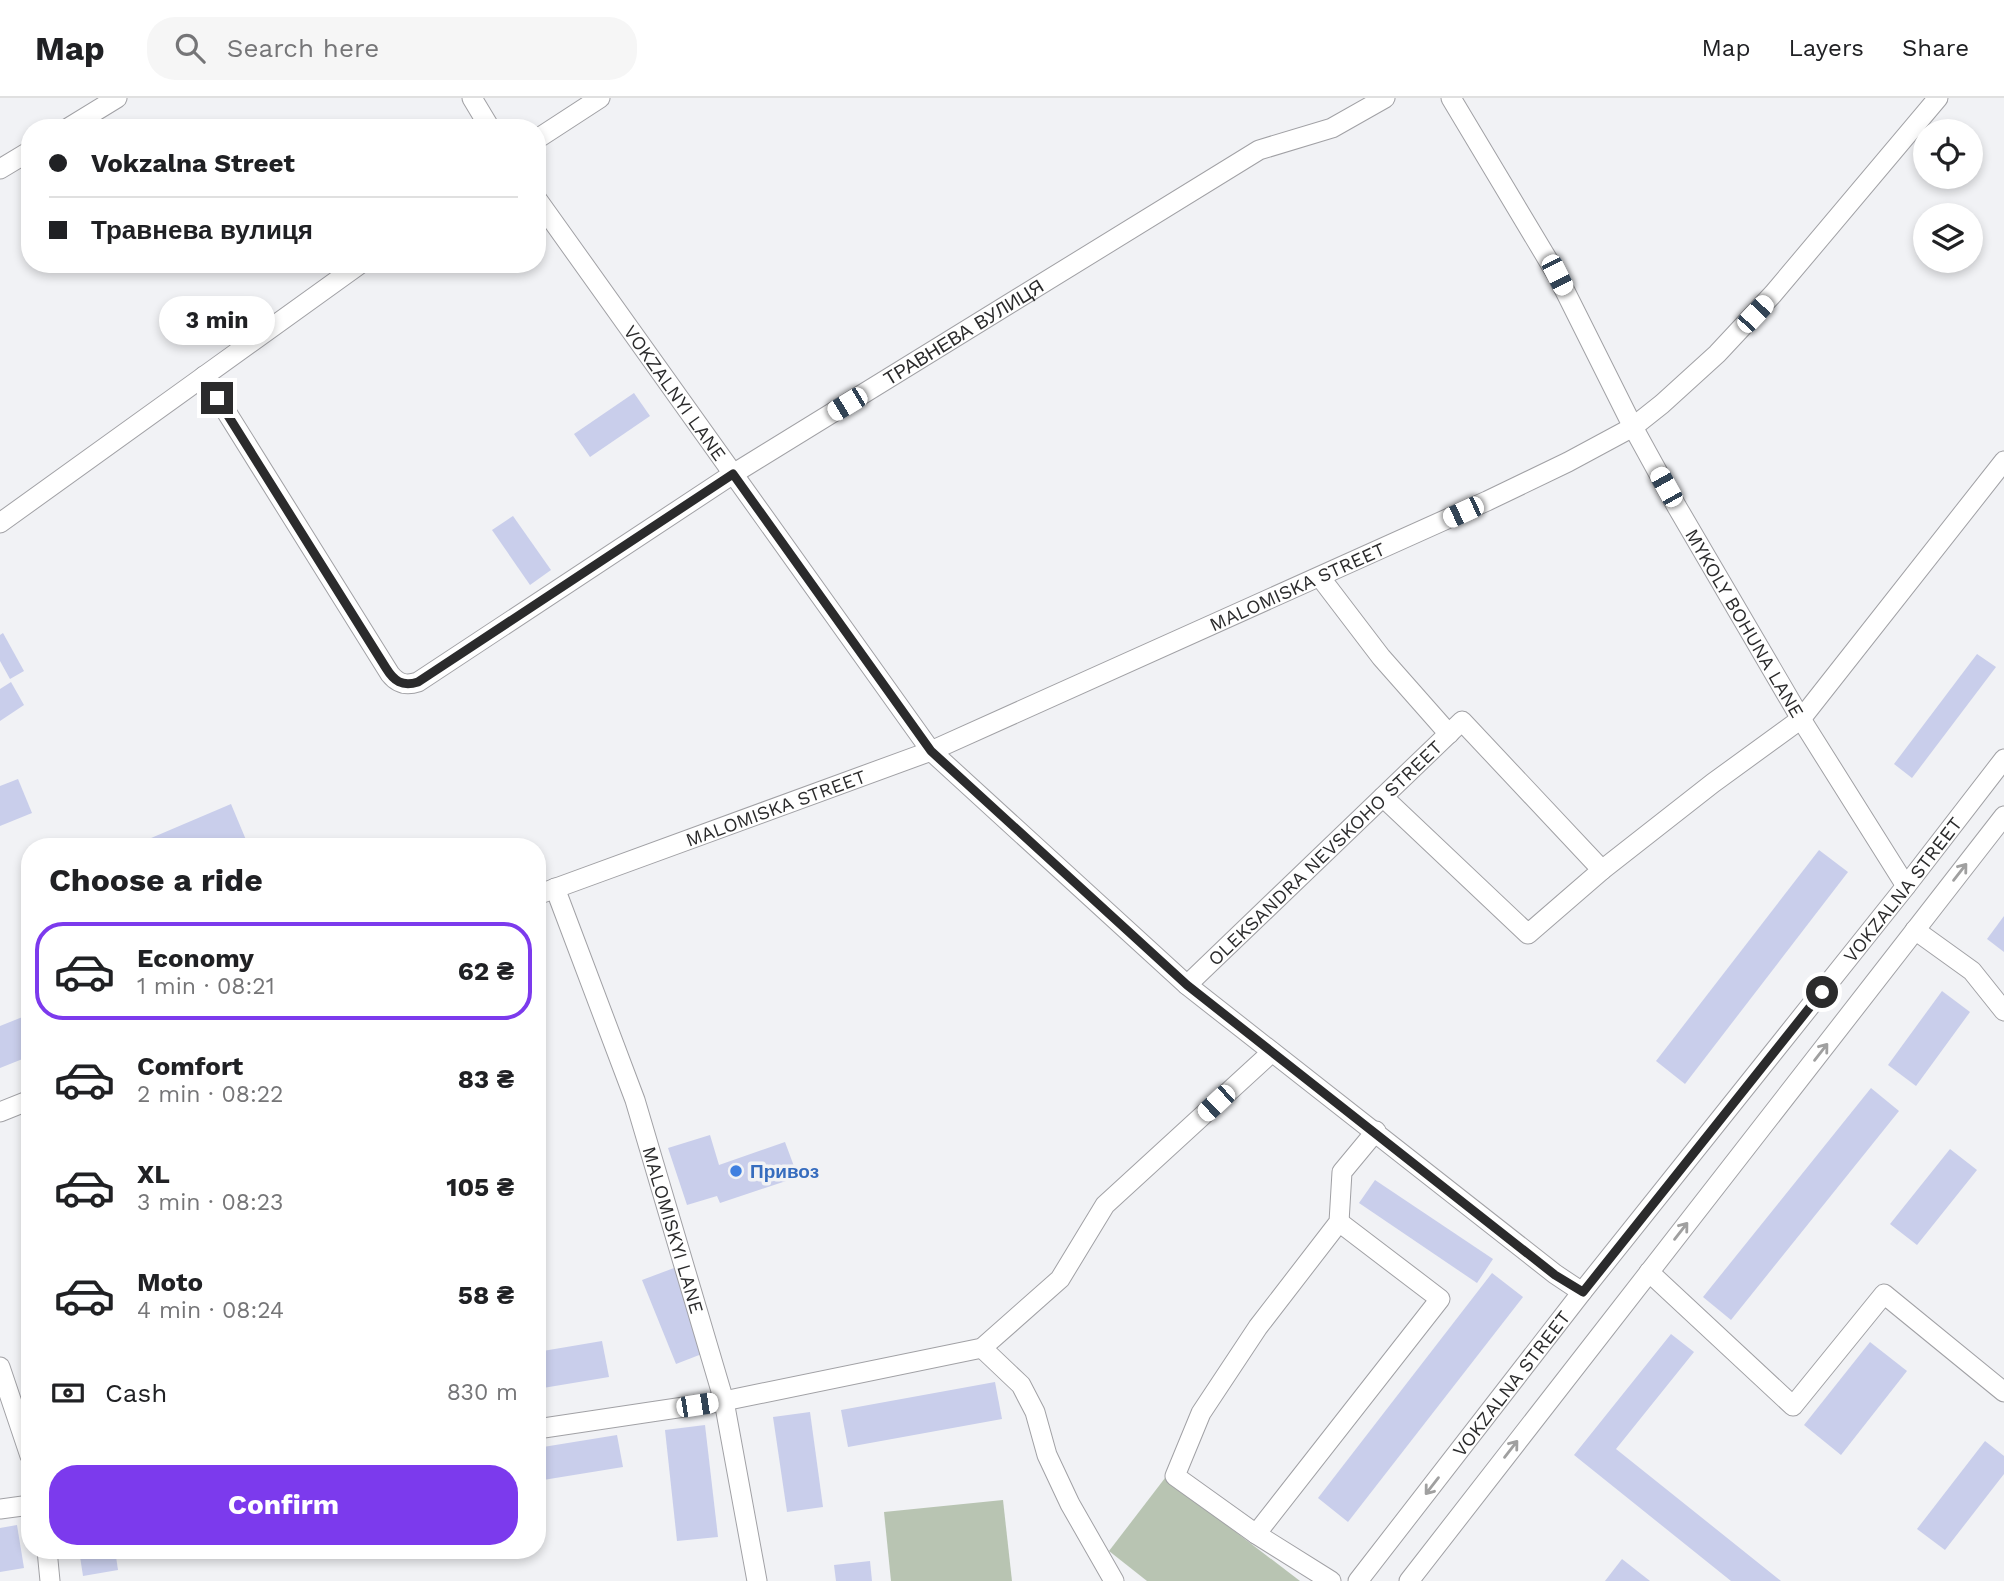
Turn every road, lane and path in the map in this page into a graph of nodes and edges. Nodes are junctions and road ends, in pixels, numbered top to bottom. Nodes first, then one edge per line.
1 (117, 98) edge
2 (472, 98) edge
3 (600, 98) edge
4 (1385, 98) edge
5 (1451, 98) edge
6 (1938, 98) edge
7 (83, 119) edge
8 (485, 119) edge
9 (546, 133) edge
10 (21, 156) edge
11 (0, 169) edge
12 (546, 212) edge
13 (347, 273) edge
14 (204, 376) junction
15 (1633, 427) junction
16 (2004, 461) edge
17 (733, 474) junction
18 (0, 523) edge
19 (1320, 577) junction
20 (1801, 719) junction
21 (1455, 727) junction
22 (931, 751) junction
23 (2004, 759) edge
24 (1383, 797) junction
25 (2004, 816) edge
26 (1602, 870) junction
27 (1906, 886) junction
28 (546, 891) edge
29 (1915, 930) junction
30 (1187, 985) junction
31 (2004, 1011) edge
32 (1272, 1052) junction
33 (21, 1104) edge
34 (0, 1112) edge
35 (1376, 1132) junction
36 (1339, 1222) junction
37 (1649, 1272) junction
38 (1583, 1292) junction
39 (982, 1348) junction
40 (0, 1367) edge
41 (2004, 1392) edge
42 (724, 1401) junction
43 (546, 1428) edge
44 (21, 1429) edge
45 (21, 1506) edge
46 (0, 1509) edge
47 (1256, 1534) junction
48 (48, 1559) edge
49 (50, 1581) edge
50 (757, 1581) edge
51 (1114, 1581) edge
52 (1331, 1581) edge
53 (1358, 1581) edge
54 (1409, 1581) edge

1 - 7 street
2 - 8 street
3 - 9 street
4 - 17 street, ТРАВНЕВА ВУЛИЦЯ
5 - 15 street, MYKOLY BOHUNA LANE
6 - 15 street, MALOMISKA STREET
10 - 11 street
12 - 17 street, VOKZALNYI LANE
13 - 14 street
14 - 17 street, ТРАВНЕВА ВУЛИЦЯ
14 - 18 street
15 - 19 street, MALOMISKA STREET
15 - 20 street, MYKOLY BOHUNA LANE
16 - 20 street
17 - 22 street, VOKZALNYI LANE
19 - 21 street
19 - 22 street, MALOMISKA STREET
20 - 26 street
20 - 27 street, MYKOLY BOHUNA LANE
21 - 24 street, OLEKSANDRA NEVSKOHO STREET
21 - 26 street
22 - 28 street, MALOMISKA STREET
22 - 30 street, VOKZALNYI LANE
23 - 27 street, VOKZALNA STREET
24 - 26 street
24 - 30 street, OLEKSANDRA NEVSKOHO STREET
29 -> 25 street, VOKZALNA STREET
27 - 38 street, VOKZALNA STREET
28 - 42 street, MALOMISKYI LANE
29 - 31 street
37 -> 29 street, VOKZALNA STREET
30 - 32 street, VOKZALNYI LANE
32 - 35 street, VOKZALNYI LANE
32 - 39 street
33 - 34 street
35 - 36 street
35 - 38 street, VOKZALNYI LANE
36 - 47 street
36 - 47 street
37 - 41 street
54 -> 37 street, VOKZALNA STREET
38 -> 53 street, VOKZALNA STREET
39 - 42 street
39 - 51 street
40 - 44 street
42 - 43 street
42 - 50 street, MALOMISKYI LANE
45 - 46 street
47 - 52 street
48 - 49 street

